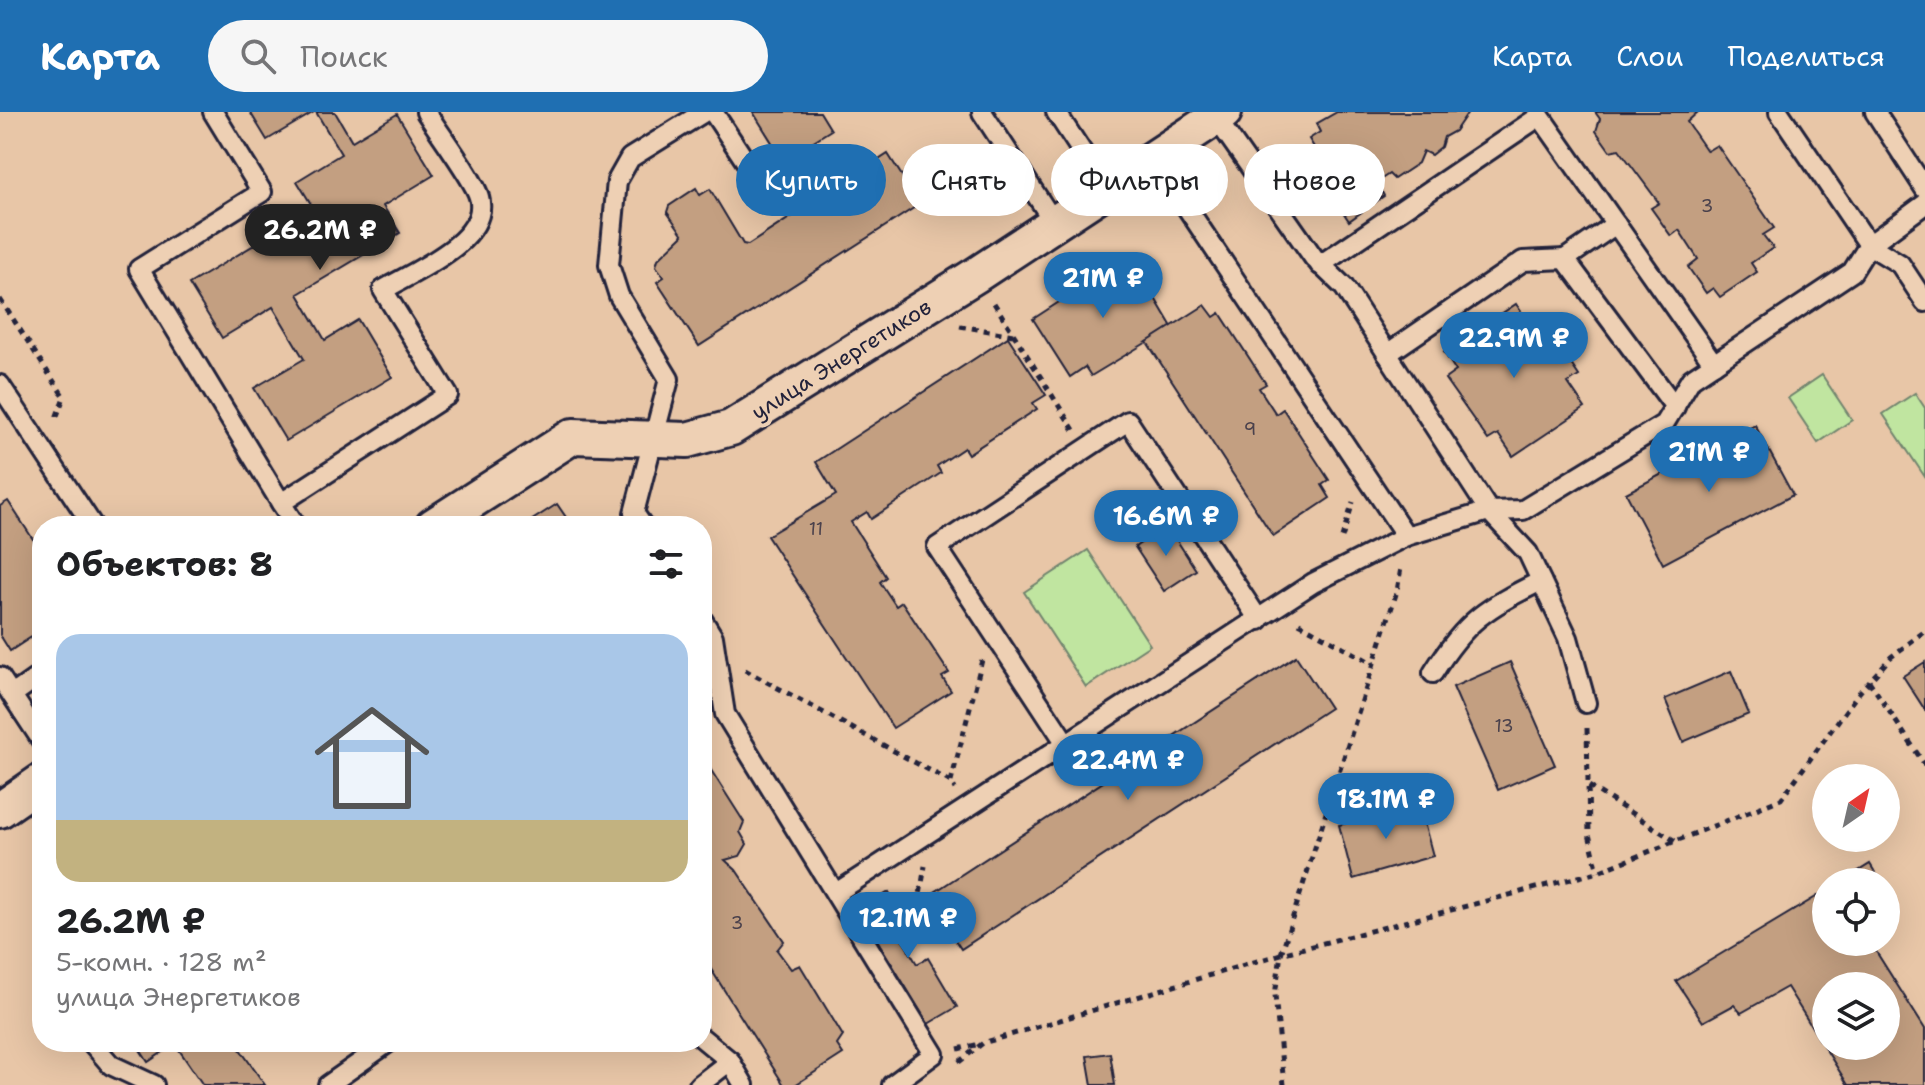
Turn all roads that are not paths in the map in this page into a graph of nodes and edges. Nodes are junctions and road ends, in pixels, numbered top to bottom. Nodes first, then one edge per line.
1 (213, 112) edge
2 (426, 112) edge
3 (704, 112) edge
4 (713, 112) edge
5 (982, 112) edge
6 (1056, 112) edge
7 (1779, 112) edge
8 (1875, 112) edge
9 (1220, 115) edge
10 (1077, 144) edge
11 (1178, 144) edge
12 (736, 147) edge
13 (1925, 189) edge
14 (1925, 204) edge
15 (1067, 216) edge
16 (1192, 216) edge
17 (1055, 224) junction
18 (1616, 224) junction
19 (1869, 245) junction
20 (1565, 259) junction
21 (1320, 265) junction
22 (1925, 302) edge
23 (1387, 354) junction
24 (1714, 364) junction
25 (0, 385) edge
26 (1675, 407) junction
27 (653, 441) junction
28 (281, 503) junction
29 (1489, 511) junction
30 (86, 516) edge
31 (289, 516) edge
32 (449, 516) edge
33 (636, 516) edge
34 (1406, 536) junction
35 (1541, 581) junction
36 (1266, 614) junction
37 (712, 635) edge
38 (1433, 673) dead end
39 (0, 677) edge
40 (32, 681) edge
41 (12, 695) junction
42 (1586, 703) road end
43 (32, 726) edge
44 (1065, 742) junction
45 (32, 788) edge
46 (0, 810) edge
47 (836, 893) junction
48 (712, 1046) edge
49 (100, 1052) edge
50 (375, 1052) edge
51 (730, 1061) junction
52 (154, 1085) edge
53 (328, 1085) edge
54 (699, 1085) edge
55 (744, 1085) edge
56 (892, 1085) edge

1 - 28 lane
2 - 28 lane
3 - 27 lane
4 - 12 lane
5 - 17 lane
6 - 10 lane
7 - 19 lane
8 - 13 lane
9 - 11 street, улица Энергетиков
9 - 21 lane
14 - 19 lane
15 - 17 street, улица Энергетиков
16 - 34 lane
17 - 27 street, улица Энергетиков
18 - 20 lane
18 - 21 lane
18 - 24 lane
19 - 22 lane
19 - 24 lane
20 - 23 lane
20 - 26 lane
21 - 23 lane
23 - 29 lane
24 - 26 lane
25 - 30 lane
26 - 29 lane
27 - 32 street, улица Энергетиков
27 - 33 lane
28 - 31 lane
29 - 34 lane
29 - 35 lane
34 - 36 lane
35 - 38 lane
35 - 42 lane
36 - 44 lane
36 - 44 lane
37 - 47 lane
39 - 41 lane
40 - 41 lane
41 - 43 lane
44 - 47 lane
45 - 46 street
47 - 56 lane
48 - 51 lane
49 - 52 lane
50 - 53 lane
51 - 54 lane
51 - 55 lane

